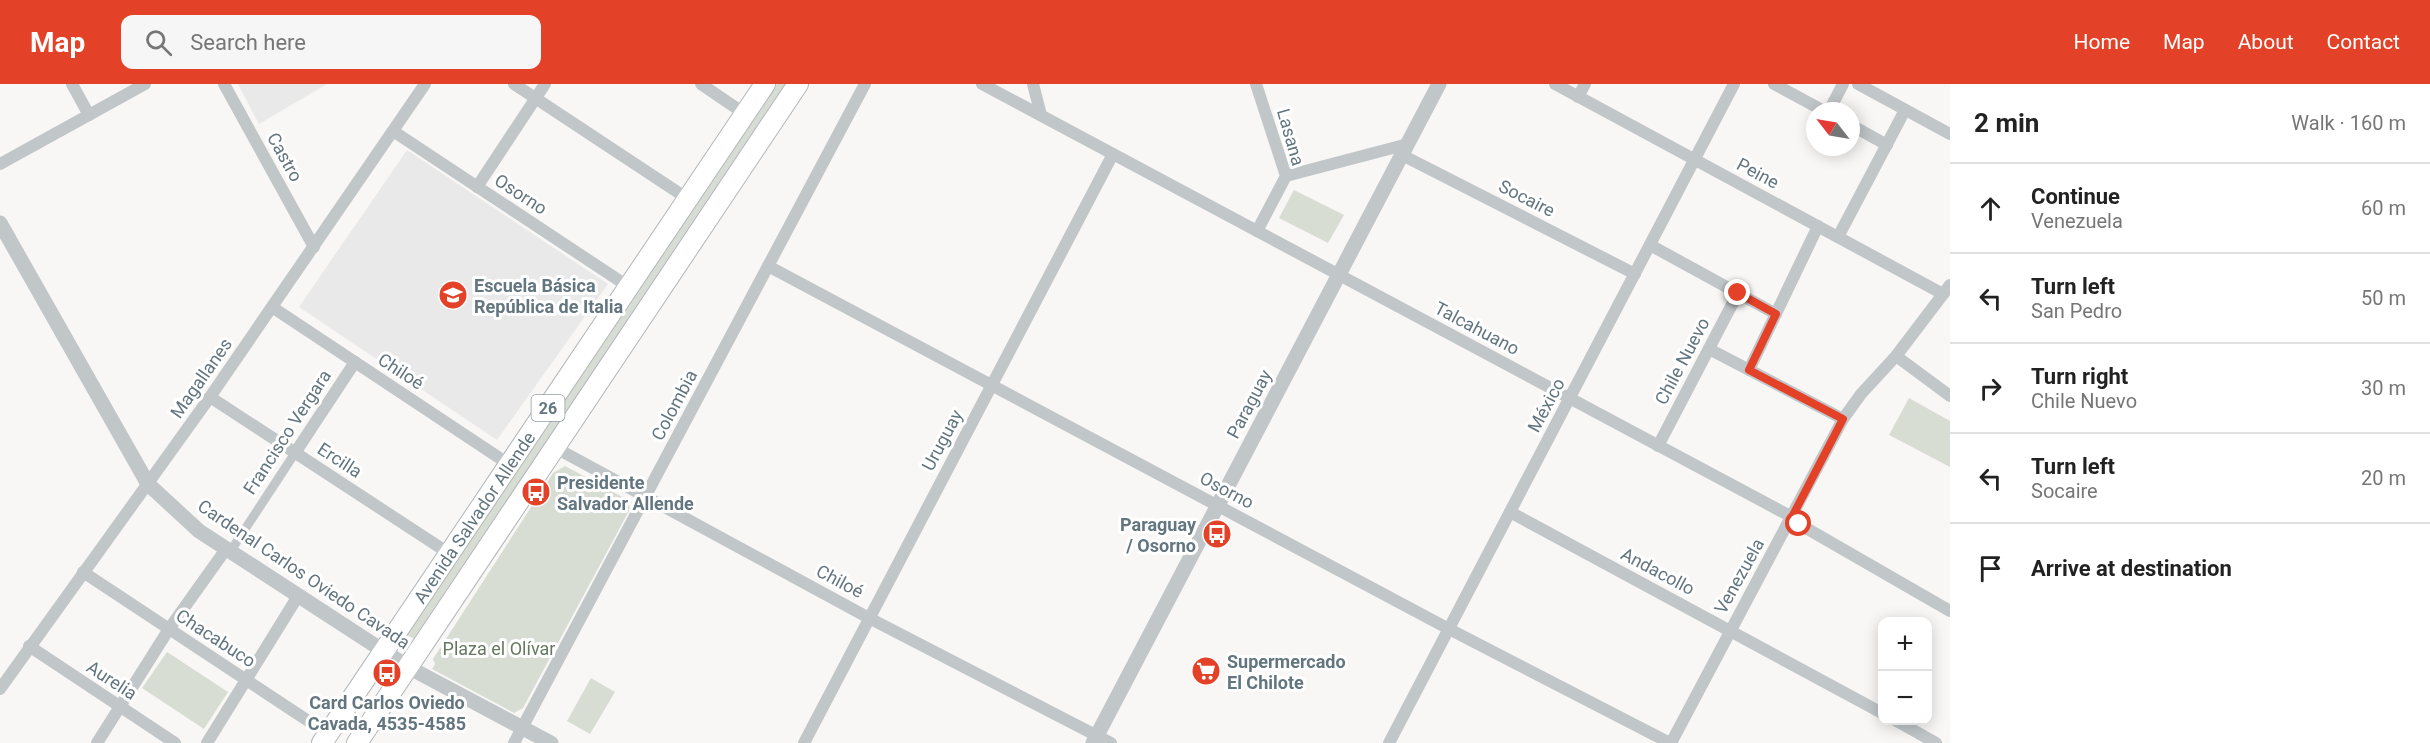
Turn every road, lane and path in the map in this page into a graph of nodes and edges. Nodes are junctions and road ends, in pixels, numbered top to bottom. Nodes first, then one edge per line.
1 (72, 84) edge
2 (145, 84) edge
3 (224, 84) edge
4 (425, 84) edge
5 (514, 84) edge
6 (545, 84) edge
7 (701, 84) edge
8 (765, 84) edge
9 (798, 84) edge
10 (865, 84) edge
11 (982, 84) edge
12 (1033, 84) edge
13 (1256, 84) edge
14 (1439, 84) edge
15 (1555, 84) edge
16 (1585, 84) edge
17 (1734, 84) edge
18 (1774, 84) edge
19 (1843, 84) edge
20 (1857, 84) edge
21 (1578, 96) junction
22 (536, 99) junction
23 (1809, 102) edge
24 (1832, 102) edge
25 (1905, 110) junction
26 (745, 114) junction
27 (89, 115) junction
28 (1041, 116) junction
29 (1860, 130) edge
30 (393, 131) junction
31 (1950, 134) edge
32 (1887, 145) junction
33 (1405, 149) junction
34 (1113, 154) junction
35 (1695, 159) junction
36 (0, 164) edge
37 (1286, 177) junction
38 (477, 187) junction
39 (688, 199) junction
40 (0, 223) edge
41 (1818, 226) junction
42 (1257, 231) junction
43 (1838, 237) junction
44 (1650, 245) junction
45 (314, 247) junction
46 (768, 266) junction
47 (1635, 274) junction
48 (1339, 275) junction
49 (629, 287) junction
50 (1947, 289) edge
51 (1738, 293) junction
52 (272, 307) junction
53 (1776, 314) junction
54 (1709, 349) junction
55 (1896, 356) junction
56 (355, 362) junction
57 (1749, 370) junction
58 (992, 385) junction
59 (1950, 396) edge
60 (210, 397) junction
61 (1570, 398) junction
62 (1843, 419) junction
63 (1658, 446) junction
64 (554, 447) junction
65 (295, 453) junction
66 (510, 465) junction
67 (148, 484) junction
68 (645, 497) junction
69 (1218, 506) junction
70 (1510, 512) junction
71 (1792, 517) junction
72 (228, 550) junction
73 (450, 554) junction
74 (83, 572) junction
75 (298, 596) junction
76 (1950, 611) edge
77 (869, 618) junction
78 (169, 629) junction
79 (1449, 629) junction
80 (1730, 630) junction
81 (28, 646) junction
82 (385, 651) junction
83 (408, 668) junction
84 (246, 680) junction
85 (0, 689) edge
86 (121, 707) junction
87 (1878, 711) edge
88 (1904, 725) edge
89 (522, 728) junction
90 (325, 738) edge
91 (1095, 739) edge
92 (97, 743) edge
93 (175, 743) edge
94 (207, 743) edge
95 (357, 743) edge
96 (514, 743) edge
97 (551, 743) edge
98 (804, 743) edge
99 (1111, 743) edge
100 (1390, 743) edge
101 (1670, 743) edge
102 (1936, 743) edge

1 - 27 street
2 - 27 street
3 - 45 street, Castro
4 - 30 street, Magallanes
5 - 22 street
6 - 22 street
7 - 26 street
8 - 26 highway, Avenida Salvador Allende / 26
9 - 64 highway, Avenida Salvador Allende / 26
10 - 46 street, Colombia
11 - 28 street, Talcahuano
12 - 28 street
13 - 37 street, Lasana
14 - 33 street, Paraguay
15 - 21 street, Peine
16 - 21 street
17 - 35 street, México
18 - 23 street
19 - 24 street
20 - 25 street
21 - 35 street, Peine
22 - 38 street
22 - 39 street
25 - 31 street
25 - 32 street
26 - 39 highway, Avenida Salvador Allende / 26
27 - 36 street
28 - 34 street, Talcahuano
29 - 32 street
30 - 38 street, Osorno
30 - 45 street, Magallanes
32 - 43 street
33 - 37 street
33 - 47 street, Socaire
33 - 48 street, Paraguay
34 - 42 street, Talcahuano
34 - 58 street, Uruguay
35 - 41 street, Peine
35 - 44 street, México
37 - 42 street, Lasana
38 - 49 street, Osorno
39 - 49 highway, Avenida Salvador Allende / 26
40 - 67 street, Cardenal Carlos Oviedo Cavada
41 - 43 street, Peine
41 - 53 street
42 - 48 street, Talcahuano
43 - 50 street, Peine
44 - 47 street, México
44 - 51 street
45 - 52 street, Magallanes
46 - 58 street, Osorno
46 - 68 street, Colombia
47 - 61 street, México
48 - 61 street, Talcahuano
48 - 69 street, Paraguay
49 - 66 highway, Avenida Salvador Allende / 26
50 - 55 street, Venezuela
51 - 53 street
51 - 54 street, Chile Nuevo
52 - 56 street, Chiloé
52 - 60 street, Magallanes
53 - 57 street
54 - 57 street
54 - 63 street, Chile Nuevo
55 - 59 street
55 - 62 street, Venezuela
56 - 65 street, Francisco Vergara
56 - 66 street, Chiloé
57 - 62 street
58 - 69 street, Osorno
58 - 77 street, Uruguay
60 - 65 street, Ercilla
60 - 67 street, Magallanes
61 - 63 street, Talcahuano
61 - 70 street, México
62 - 71 street, Venezuela
63 - 71 street, Talcahuano
64 - 68 street, Chiloé
64 - 83 highway, Avenida Salvador Allende / 26
65 - 72 street, Francisco Vergara
65 - 73 street, Ercilla
66 - 73 highway, Avenida Salvador Allende / 26
67 - 72 street, Cardenal Carlos Oviedo Cavada
67 - 74 street, Magallanes
68 - 77 street, Chiloé
68 - 89 street, Colombia
69 - 79 street, Osorno
69 - 91 street, Paraguay
70 - 79 street, México
70 - 80 street, Andacollo
71 - 76 street, Talcahuano
71 - 80 street, Venezuela
72 - 75 street, Cardenal Carlos Oviedo Cavada
72 - 78 street, Francisco Vergara
73 - 82 highway, Avenida Salvador Allende / 26
74 - 78 street, Chacabuco
74 - 81 street, Magallanes
75 - 82 street, Cardenal Carlos Oviedo Cavada
75 - 84 street
77 - 91 street, Chiloé
77 - 98 street, Uruguay
78 - 84 street, Chacabuco
78 - 86 street, Francisco Vergara
79 - 100 street, México
79 - 101 street, Osorno
80 - 87 street, Andacollo
80 - 101 street, Venezuela
81 - 85 street, Magallanes
81 - 86 street, Aurelia
82 - 83 street, Cardenal Carlos Oviedo Cavada
82 - 90 highway, Avenida Salvador Allende / 26
83 - 89 street, Cardenal Carlos Oviedo Cavada
83 - 95 highway, Avenida Salvador Allende / 26
84 - 90 street, Chacabuco
84 - 94 street
86 - 92 street, Francisco Vergara
86 - 93 street, Aurelia
88 - 102 street
89 - 96 street, Colombia
89 - 97 street, Cardenal Carlos Oviedo Cavada
91 - 99 street, Chiloé

